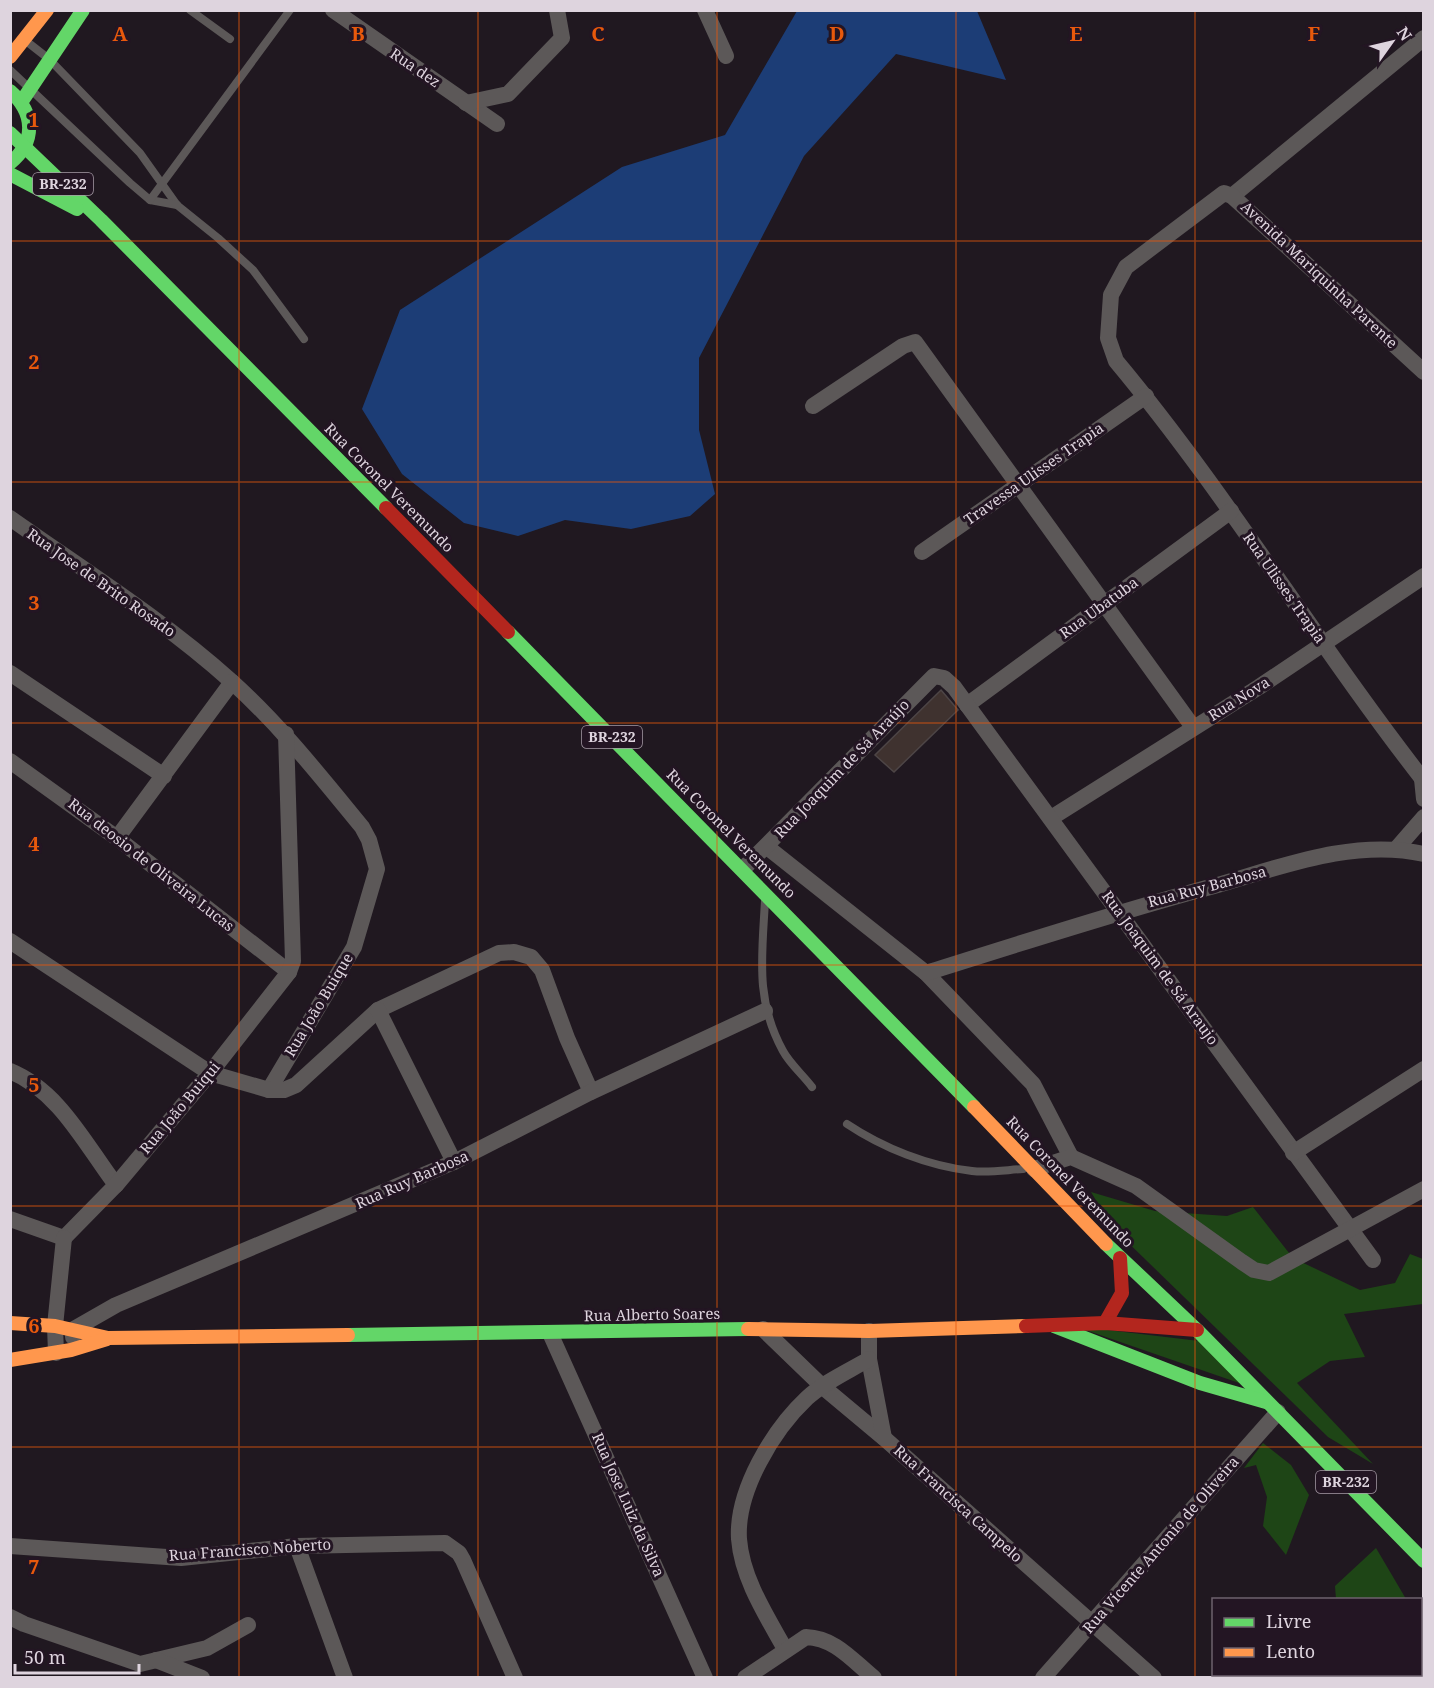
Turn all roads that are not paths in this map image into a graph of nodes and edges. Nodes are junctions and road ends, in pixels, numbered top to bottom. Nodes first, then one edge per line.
1 (47, 10) edge
2 (82, 10) edge
3 (190, 10) edge
4 (290, 10) edge
5 (333, 10) edge
6 (557, 10) edge
7 (705, 10) edge
8 (1424, 38) edge
9 (24, 39) junction
10 (230, 39) dead end
11 (726, 56) dead end
12 (10, 57) edge
13 (49, 59) junction
14 (10, 70) edge
15 (31, 87) junction
16 (10, 91) edge
17 (22, 101) junction
18 (466, 103) junction
19 (497, 124) dead end
20 (10, 133) edge
21 (25, 148) junction
22 (10, 164) edge
23 (10, 174) edge
24 (162, 184) junction
25 (1232, 196) junction
26 (150, 200) junction
27 (177, 206) junction
28 (101, 220) junction
29 (304, 339) dead end
30 (1424, 372) edge
31 (1146, 396) junction
32 (813, 406) dead end
33 (1018, 484) junction
34 (1231, 511) junction
35 (10, 518) edge
36 (922, 552) dead end
37 (1424, 576) edge
38 (1104, 605) junction
39 (1323, 645) junction
40 (192, 647) joint
41 (10, 673) edge
42 (944, 678) joint
43 (232, 682) junction
44 (967, 705) junction
45 (1193, 727) junction
46 (286, 734) junction
47 (10, 761) edge
48 (164, 776) junction
49 (1423, 780) edge
50 (1424, 799) edge
51 (1052, 818) junction
52 (1424, 818) edge
53 (117, 838) junction
54 (767, 847) junction
55 (1397, 848) junction
56 (1424, 854) edge
57 (743, 869) junction
58 (765, 892) junction
59 (1120, 912) junction
60 (10, 941) edge
61 (289, 972) junction
62 (926, 973) junction
63 (378, 1010) junction
64 (765, 1011) junction
65 (1424, 1069) edge
66 (10, 1071) edge
67 (210, 1073) junction
68 (812, 1087) dead end
69 (268, 1090) junction
70 (591, 1092) junction
71 (847, 1124) dead end
72 (1293, 1153) junction
73 (1071, 1157) junction
74 (454, 1162) junction
75 (1034, 1169) junction
76 (116, 1185) junction
77 (1424, 1189) edge
78 (10, 1219) edge
79 (1350, 1231) junction
80 (64, 1238) junction
81 (1120, 1258) junction
82 (1374, 1260) dead end
83 (10, 1323) edge
84 (1105, 1323) junction
85 (55, 1326) junction
86 (1054, 1326) junction
87 (74, 1329) junction
88 (763, 1329) junction
89 (1197, 1330) junction
90 (869, 1331) junction
91 (550, 1333) junction
92 (108, 1338) junction
93 (63, 1352) junction
94 (869, 1359) junction
95 (10, 1360) edge
96 (823, 1387) junction
97 (1273, 1408) junction
98 (884, 1438) junction
99 (10, 1546) edge
100 (297, 1546) junction
101 (1424, 1561) edge
102 (10, 1617) edge
103 (1093, 1623) junction
104 (248, 1625) dead end
105 (785, 1649) junction
106 (156, 1660) junction
107 (202, 1677) edge
108 (345, 1677) edge
109 (515, 1677) edge
110 (705, 1677) edge
111 (745, 1677) edge
112 (874, 1677) edge
113 (1043, 1677) edge
114 (1154, 1677) edge

1 - 9 main road
2 - 13 main road
3 - 10 lane
4 - 24 lane
5 - 18 street, Rua dez
6 - 18 street
7 - 11 street
8 - 25 street
9 - 12 main road
9 - 13 lane
13 - 15 main road
13 - 24 lane
14 - 15 lane
15 - 17 main road
15 - 26 lane
16 - 17 main road
17 - 21 main road
18 - 19 street, Rua dez
20 - 21 main road, Rua Coronel Veremundo / BR-232
21 - 22 main road
21 - 28 main road, Rua Coronel Veremundo / BR-232
23 - 28 main road
24 - 26 lane
24 - 27 lane
25 - 30 street, Avenida Mariquinha Parente
25 - 31 street, Avenida Mariquinha Parente
26 - 27 lane
27 - 29 lane
28 - 57 main road, Rua Coronel Veremundo / BR-232
31 - 33 street, Travessa Ulisses Trapia
31 - 34 street, Rua Ulisses Trapia
32 - 33 street
33 - 36 street, Travessa Ulisses Trapia
33 - 38 street
34 - 38 street, Rua Ubatuba
34 - 39 street, Rua Ulisses Trapia
35 - 40 street, Rua Jose de Brito Rosado
37 - 39 street, Rua Nova
38 - 44 street, Rua Ubatuba
38 - 45 street
39 - 45 street, Rua Nova
39 - 49 street, Rua Ulisses Trapia
40 - 43 street, Rua João Buique
41 - 48 street
42 - 44 street, Rua Joaquim de Sá Araujo
42 - 54 street, Rua Joaquim de Sá Araújo
43 - 46 street, Rua João Buique
43 - 48 street
44 - 51 street, Rua Joaquim de Sá Araujo
45 - 51 street, Rua Nova
46 - 61 street
46 - 69 street, Rua João Buique
47 - 53 street, Rua deosio de Oliveira Lucas
48 - 53 street
49 - 50 street, Rua Ulisses Trapia
51 - 59 street, Rua Joaquim de Sá Araujo
52 - 55 street
53 - 61 street, Rua deosio de Oliveira Lucas
54 - 57 street, Rua Joaquim de Sá Araújo
54 - 62 street
55 - 56 street, Rua Ruy Barbosa
55 - 59 street, Rua Ruy Barbosa
57 - 58 main road, Rua Coronel Veremundo / BR-232
58 - 64 lane
58 - 75 main road, Rua Coronel Veremundo / BR-232
59 - 62 street, Rua Ruy Barbosa
59 - 72 street, Rua Joaquim de Sá Araujo
60 - 67 street
61 - 67 street, Rua João Buiqui
62 - 73 street
63 - 69 street
63 - 70 street
63 - 74 street
64 - 68 lane
64 - 70 street, Rua Ruy Barbosa
65 - 72 street
66 - 76 street
67 - 69 street
67 - 76 street, Rua João Buiqui
70 - 74 street, Rua Ruy Barbosa
71 - 75 lane
72 - 79 street, Rua Joaquim de Sá Araujo
73 - 75 street
73 - 79 street
74 - 87 street, Rua Ruy Barbosa
75 - 81 main road, Rua Coronel Veremundo / BR-232
76 - 80 street, Rua João Buiqui
77 - 79 street
78 - 80 street
79 - 82 street, Rua Joaquim de Sá Araujo
80 - 85 street
81 - 84 main road
81 - 89 main road, Rua Coronel Veremundo / BR-232
83 - 85 main road, Rua Alberto Soares
84 - 86 main road, Rua Alberto Soares
84 - 89 main road, Rua Alberto Soares
85 - 87 main road, Rua Alberto Soares
85 - 93 street
86 - 90 main road, Rua Alberto Soares
86 - 97 main road
87 - 92 main road, Rua Alberto Soares
87 - 93 street
88 - 90 main road, Rua Alberto Soares
88 - 91 main road, Rua Alberto Soares
88 - 96 street, Rua Francisca Campelo
89 - 97 main road, Rua Coronel Veremundo / BR-232
90 - 94 street
91 - 92 main road, Rua Alberto Soares
91 - 110 street, Rua Jose Luiz da Silva
92 - 93 main road, Rua Alberto Soares
93 - 95 main road, Rua Alberto Soares
94 - 96 street
94 - 98 street
96 - 98 street, Rua Francisca Campelo
96 - 105 street
97 - 101 main road, Rua Coronel Veremundo / BR-232
97 - 103 street, Rua Vicente Antonio de Oliveira
98 - 103 street, Rua Francisca Campelo
99 - 100 street, Rua Francisco Noberto
100 - 108 street
100 - 109 street, Rua Francisco Noberto
102 - 106 street
103 - 113 street, Rua Vicente Antonio de Oliveira
103 - 114 street, Rua Francisca Campelo
104 - 106 street
105 - 111 street
105 - 112 street
106 - 107 street

